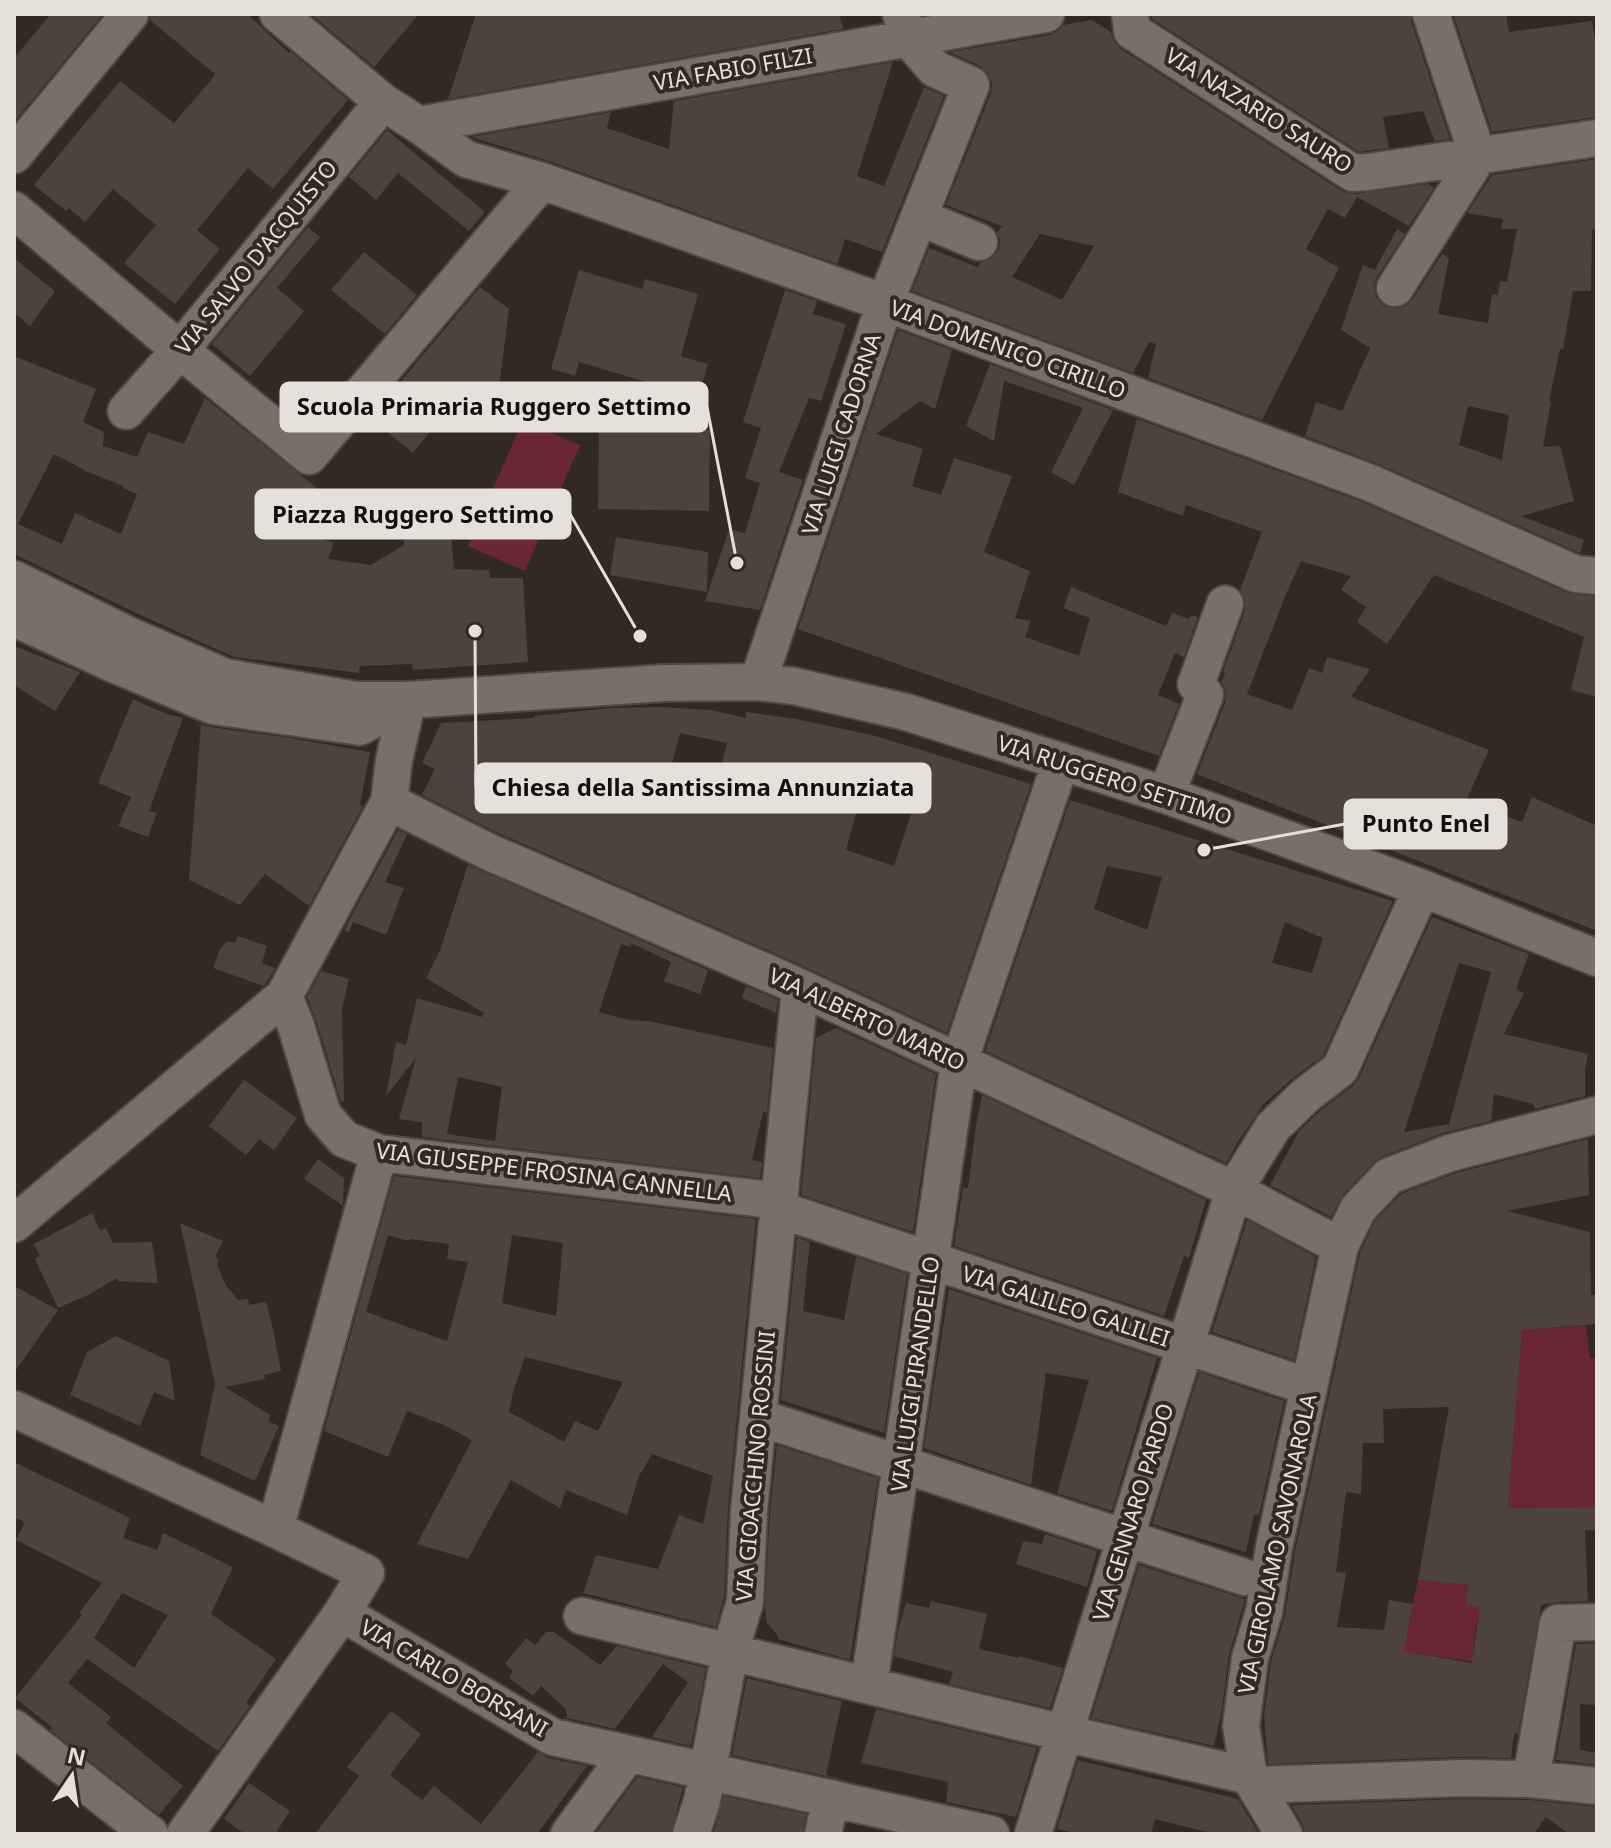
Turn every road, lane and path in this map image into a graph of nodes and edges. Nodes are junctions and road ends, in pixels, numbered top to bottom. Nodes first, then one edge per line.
1 (130, 14) edge
2 (278, 14) edge
3 (1046, 14) edge
4 (1130, 14) edge
5 (1431, 14) edge
6 (904, 26) edge
7 (383, 102) junction
8 (419, 125) junction
9 (1597, 138) edge
10 (14, 155) edge
11 (1478, 157) junction
12 (542, 181) junction
13 (14, 210) edge
14 (919, 217) junction
15 (979, 242) dead end
16 (1395, 288) dead end
17 (885, 303) junction
18 (180, 350) junction
19 (126, 411) dead end
20 (1597, 576) edge
21 (14, 579) edge
22 (1225, 604) dead end
23 (14, 618) edge
24 (758, 682) junction
25 (408, 700) junction
26 (1061, 761) junction
27 (1166, 795) junction
28 (389, 802) junction
29 (1422, 888) junction
30 (1597, 958) edge
31 (800, 988) junction
32 (284, 996) junction
33 (959, 1062) junction
34 (1597, 1114) edge
35 (1597, 1122) edge
36 (379, 1153) junction
37 (1234, 1190) junction
38 (778, 1205) junction
39 (14, 1224) edge
40 (1340, 1246) junction
41 (932, 1261) junction
42 (1185, 1346) junction
43 (1309, 1387) junction
44 (14, 1409) edge
45 (758, 1417) junction
46 (902, 1464) junction
47 (275, 1529) junction
48 (1125, 1538) junction
49 (1244, 1577) dead end
50 (342, 1613) junction
51 (582, 1616) dead end
52 (1597, 1622) edge
53 (730, 1652) junction
54 (869, 1685) junction
55 (14, 1728) edge
56 (1064, 1733) junction
57 (628, 1754) junction
58 (708, 1770) junction
59 (1531, 1779) junction
60 (1252, 1781) junction
61 (1597, 1786) edge
62 (831, 1798) junction
63 (150, 1834) edge
64 (185, 1834) edge
65 (569, 1834) edge
66 (691, 1834) edge
67 (823, 1834) edge
68 (991, 1834) edge
69 (1033, 1834) edge
70 (1284, 1834) edge

1 - 10 street
2 - 7 street, VIA DOMENICO CIRILLO
3 - 6 street, VIA FABIO FILZI
4 - 11 street, VIA NAZARIO SAURO
5 - 11 street
6 - 8 street, VIA FABIO FILZI
6 - 14 street, VIA LUIGI CADORNA
7 - 8 street, VIA DOMENICO CIRILLO
7 - 18 street, VIA SALVO D'ACQUISTO
8 - 12 street, VIA DOMENICO CIRILLO
9 - 11 street, VIA NAZARIO SAURO
11 - 16 street
12 - 17 street, VIA DOMENICO CIRILLO
12 - 18 street
13 - 18 street
14 - 15 street
14 - 17 street, VIA LUIGI CADORNA
17 - 20 street, VIA DOMENICO CIRILLO
17 - 24 street, VIA LUIGI CADORNA
18 - 19 street, VIA SALVO D'ACQUISTO
21 - 25 street, VIA RUGGERO SETTIMO
22 - 27 street
23 - 25 street
24 - 25 street, VIA RUGGERO SETTIMO
24 - 26 street, VIA RUGGERO SETTIMO
25 - 28 street
26 - 27 street, VIA RUGGERO SETTIMO
26 - 33 street, VIA LUIGI PIRANDELLO
27 - 29 street, VIA RUGGERO SETTIMO
28 - 31 street, VIA ALBERTO MARIO
28 - 32 street
29 - 30 street, VIA RUGGERO SETTIMO
29 - 37 street, VIA GENNARO PARDO
31 - 33 street, VIA ALBERTO MARIO
31 - 38 street, VIA GIOACCHINO ROSSINI
32 - 36 street, VIA GIUSEPPE FROSINA CANNELLA
32 - 39 street
33 - 37 street, VIA ALBERTO MARIO
33 - 41 street, VIA LUIGI PIRANDELLO
34 - 35 street
34 - 40 street, VIA GIROLAMO SAVONAROLA
36 - 38 street, VIA GIUSEPPE FROSINA CANNELLA
36 - 47 street
37 - 40 street, VIA ALBERTO MARIO
37 - 42 street, VIA GENNARO PARDO
38 - 41 street, VIA GALILEO GALILEI
38 - 45 street, VIA GIOACCHINO ROSSINI
40 - 43 street, VIA GIROLAMO SAVONAROLA
41 - 42 street, VIA GALILEO GALILEI
41 - 46 street, VIA LUIGI PIRANDELLO
42 - 43 street, VIA GALILEO GALILEI
42 - 48 street, VIA GENNARO PARDO
43 - 60 street, VIA GIROLAMO SAVONAROLA
44 - 47 street
45 - 46 street
45 - 53 street, VIA GIOACCHINO ROSSINI
46 - 48 street
46 - 54 street, VIA LUIGI PIRANDELLO
47 - 50 street
48 - 49 street
48 - 56 street, VIA GENNARO PARDO
50 - 57 street, VIA CARLO BORSANI
50 - 64 street
51 - 53 street
52 - 59 street
53 - 54 street
53 - 58 street, VIA GIOACCHINO ROSSINI
54 - 56 street
55 - 63 street
56 - 60 street
56 - 69 street, VIA GENNARO PARDO
57 - 58 street, VIA CARLO BORSANI
57 - 65 street
58 - 62 street, VIA CARLO BORSANI
58 - 66 street, VIA GIOACCHINO ROSSINI
59 - 60 street
59 - 61 street
60 - 70 street, VIA GIROLAMO SAVONAROLA
62 - 67 street
62 - 68 street, VIA CARLO BORSANI

